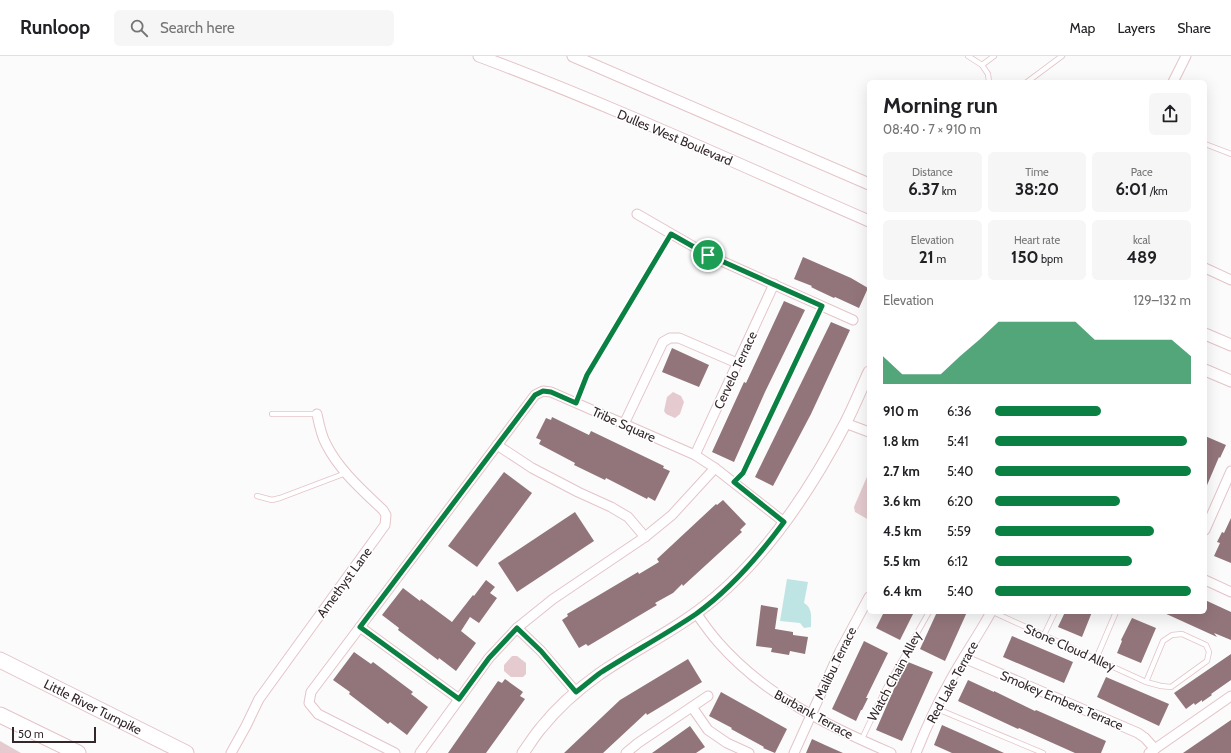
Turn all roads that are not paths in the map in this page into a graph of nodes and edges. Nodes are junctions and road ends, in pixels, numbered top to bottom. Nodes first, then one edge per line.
1 (479, 56) edge
2 (573, 56) edge
3 (968, 56) edge
4 (994, 56) edge
5 (1062, 56) edge
6 (1186, 56) edge
7 (982, 66) junction
8 (989, 80) edge
9 (1030, 80) edge
10 (1174, 80) edge
11 (1207, 145) edge
12 (1231, 154) edge
13 (867, 183) edge
14 (637, 214) dead end
15 (867, 220) edge
16 (671, 234) junction
17 (1207, 269) edge
18 (1231, 280) edge
19 (774, 284) junction
20 (822, 306) junction
21 (853, 320) dead end
22 (1207, 335) edge
23 (1231, 345) edge
24 (737, 364) junction
25 (1207, 371) edge
26 (867, 376) edge
27 (1231, 381) edge
28 (576, 403) junction
29 (272, 414) dead end
30 (316, 414) joint
31 (845, 423) junction
32 (624, 424) junction
33 (867, 431) edge
34 (497, 445) junction
35 (695, 455) junction
36 (715, 468) junction
37 (1231, 471) edge
38 (346, 473) junction
39 (734, 482) junction
40 (257, 496) dead end
41 (784, 522) junction
42 (1207, 525) edge
43 (645, 537) junction
44 (1207, 581) edge
45 (1231, 592) edge
46 (867, 601) edge
47 (696, 613) junction
48 (928, 614) edge
49 (991, 614) edge
50 (997, 614) edge
51 (1054, 614) edge
52 (1115, 614) edge
53 (360, 627) junction
54 (517, 628) junction
55 (1044, 635) junction
56 (964, 658) junction
57 (1096, 659) junction
58 (0, 660) edge
59 (1146, 682) junction
60 (576, 692) junction
61 (708, 696) dead end
62 (1231, 696) edge
63 (459, 699) junction
64 (692, 707) junction
65 (936, 708) junction
66 (0, 715) edge
67 (810, 715) junction
68 (861, 740) junction
69 (1152, 751) edge
70 (78, 753) edge
71 (186, 753) edge
72 (231, 753) edge
73 (395, 753) edge
74 (420, 753) edge
75 (523, 753) edge
76 (626, 753) edge
77 (749, 753) edge
78 (794, 753) edge
79 (891, 753) edge
80 (916, 753) edge
81 (1043, 753) edge

1 - 15 street, Dulles West Boulevard
2 - 13 street
3 - 7 lane
4 - 7 lane
5 - 9 lane
6 - 10 street
7 - 8 lane
11 - 12 lane
14 - 16 street
16 - 19 street
16 - 28 lane
17 - 18 street
19 - 20 street
19 - 24 street, Cervelo Terrace
20 - 21 street
20 - 39 lane
22 - 23 street
24 - 32 street
24 - 35 street, Cervelo Terrace
25 - 27 street
26 - 31 street
28 - 32 street, Tribe Square
28 - 34 street, Tribe Square
29 - 30 lane
30 - 38 street, Amethyst Lane
31 - 33 street
31 - 41 street
32 - 35 street, Tribe Square
34 - 43 street
34 - 53 street, Tribe Square
35 - 36 street, Tribe Square
36 - 39 street, Tribe Square
36 - 43 street
37 - 42 street
38 - 40 lane
38 - 72 street, Amethyst Lane
39 - 41 street, Tribe Square
41 - 47 street
43 - 54 street
44 - 45 street
46 - 67 street, Malibu Terrace
47 - 60 street
47 - 67 street, Burbank Terrace
48 - 68 lane, Watch Chain Alley
49 - 56 street, Red Lake Terrace
50 - 55 lane, Stone Cloud Alley
51 - 55 lane
52 - 57 lane
53 - 63 street
53 - 73 street, Tribe Square
54 - 60 street
54 - 63 street
55 - 57 lane, Stone Cloud Alley
56 - 65 street, Red Lake Terrace
56 - 69 street, Smokey Embers Terrace
57 - 59 lane, Stone Cloud Alley
58 - 71 highway, Little River Turnpike
59 - 59 lane, Stone Cloud Alley
60 - 75 street
61 - 64 street
62 - 69 street
63 - 74 street
64 - 76 street
64 - 77 street
65 - 80 street, Red Lake Terrace
65 - 81 lane
66 - 70 highway
67 - 68 street, Burbank Terrace
67 - 78 street, Malibu Terrace
68 - 79 street, Burbank Terrace

